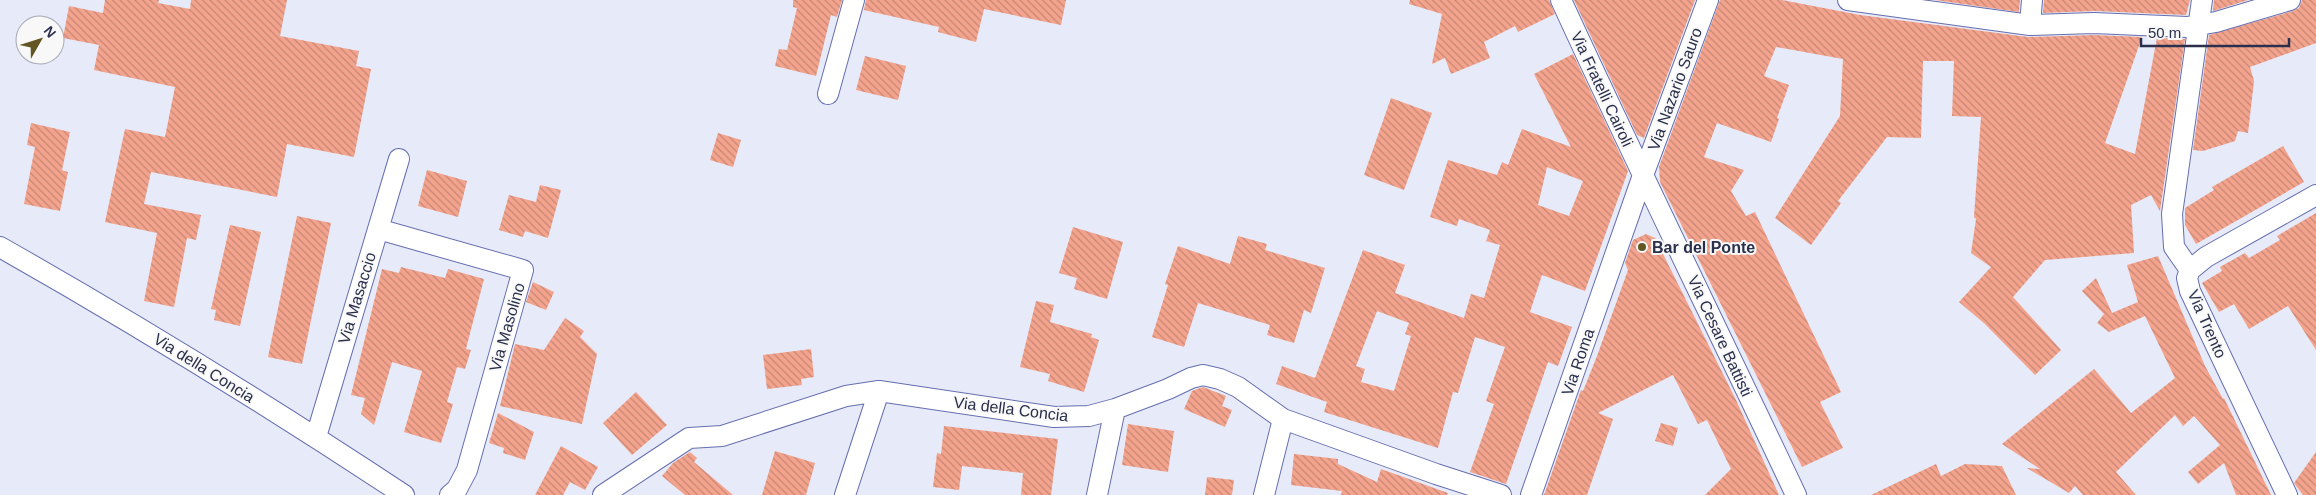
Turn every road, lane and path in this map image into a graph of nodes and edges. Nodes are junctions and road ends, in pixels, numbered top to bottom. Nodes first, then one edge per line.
1 (854, 0) edge
2 (1560, 0) edge
3 (1708, 0) edge
4 (1848, 0) edge
5 (2032, 0) edge
6 (2202, 0) edge
7 (2290, 0) edge
8 (2030, 24) junction
9 (2198, 27) junction
10 (828, 94) dead end
11 (399, 159) dead end
12 (1642, 178) junction
13 (2316, 195) edge
14 (1668, 226) junction
15 (378, 229) junction
16 (1625, 229) junction
17 (0, 247) edge
18 (2190, 270) junction
19 (879, 391) junction
20 (1116, 409) junction
21 (1283, 419) junction
22 (316, 437) junction
23 (404, 495) edge
24 (450, 495) edge
25 (603, 495) edge
26 (845, 495) edge
27 (1097, 495) edge
28 (1264, 495) edge
29 (1501, 495) edge
30 (1532, 495) edge
31 (1796, 495) edge
32 (2287, 495) edge

1 - 10 street
2 - 12 street, Via Fratelli Cairoli
3 - 12 street, Via Nazario Sauro
4 - 8 street
5 - 8 street
6 - 9 street, Via Trento
7 - 9 street
8 - 9 street
9 - 18 street, Via Trento
11 - 15 street, Via Masaccio
12 - 14 street, Via Cesare Battisti
12 - 16 street, Via Roma
13 - 18 street
14 - 16 street
14 - 31 street, Via Cesare Battisti
15 - 22 street, Via Masaccio
15 - 24 street, Via Masolino
16 - 30 street, Via Roma
17 - 22 street, Via della Concia
18 - 32 street, Via Trento
19 - 20 street, Via della Concia
19 - 25 street, Via della Concia
19 - 26 street
20 - 21 street, Via della Concia
20 - 27 street
21 - 28 street
21 - 29 street, Via della Concia
22 - 23 street, Via della Concia

